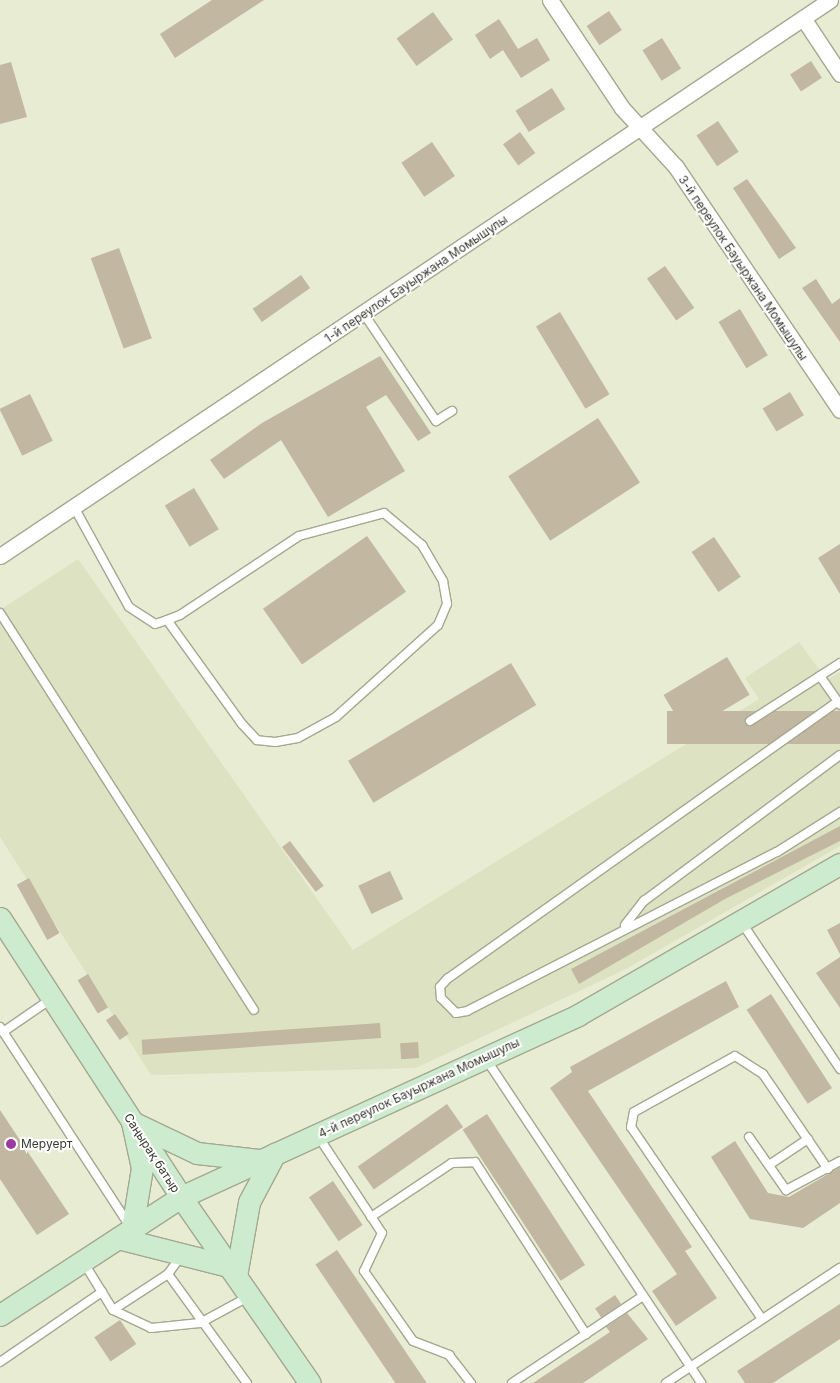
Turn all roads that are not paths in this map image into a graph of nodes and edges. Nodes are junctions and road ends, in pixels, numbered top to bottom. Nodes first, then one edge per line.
1 (550, 0) edge
2 (830, 0) edge
3 (803, 18) junction
4 (840, 74) edge
5 (643, 128) junction
6 (364, 314) junction
7 (840, 410) edge
8 (452, 411) dead end
9 (74, 507) junction
10 (0, 556) edge
11 (0, 613) edge
12 (167, 620) junction
13 (840, 663) edge
14 (820, 676) junction
15 (838, 704) edge
16 (750, 721) dead end
17 (840, 755) edge
18 (840, 812) edge
19 (840, 864) edge
20 (0, 918) edge
21 (741, 921) junction
22 (624, 927) junction
23 (52, 998) junction
24 (254, 1010) dead end
25 (1, 1030) edge
26 (485, 1058) junction
27 (840, 1070) edge
28 (132, 1122) junction
29 (317, 1134) junction
30 (749, 1137) dead end
31 (808, 1139) junction
32 (267, 1157) junction
33 (840, 1161) edge
34 (768, 1165) junction
35 (828, 1169) junction
36 (181, 1197) junction
37 (371, 1217) junction
38 (125, 1234) junction
39 (183, 1253) junction
40 (83, 1261) junction
41 (840, 1268) edge
42 (232, 1271) junction
43 (168, 1274) junction
44 (102, 1292) junction
45 (250, 1296) junction
46 (643, 1296) junction
47 (113, 1310) junction
48 (0, 1314) edge
49 (762, 1319) junction
50 (200, 1323) junction
51 (586, 1334) junction
52 (0, 1362) edge
53 (690, 1367) junction
54 (247, 1383) edge
55 (310, 1383) edge
56 (471, 1383) edge
57 (512, 1383) edge
58 (666, 1383) edge
59 (701, 1383) edge

1 - 5 street, 3-й переулок Бауыржана Момышулы
2 - 3 street, 1-й переулок Бауыржана Момышулы
3 - 4 street
3 - 5 street, 1-й переулок Бауыржана Момышулы
5 - 6 street, 1-й переулок Бауыржана Момышулы
5 - 7 street, 3-й переулок Бауыржана Момышулы
6 - 8 lane
6 - 9 street, 1-й переулок Бауыржана Момышулы
9 - 10 street, 1-й переулок Бауыржана Момышулы
9 - 12 lane
11 - 24 lane
12 - 12 lane
13 - 14 lane
14 - 15 lane
14 - 16 lane
15 - 22 lane
17 - 22 lane
18 - 22 lane
19 - 21 street, 4-й переулок Бауыржана Момышулы
20 - 23 street, Саңырақ батыр
21 - 26 street, 4-й переулок Бауыржана Момышулы
21 - 27 lane
23 - 25 lane
23 - 28 street, Саңырақ батыр
25 - 38 lane
26 - 29 street, 4-й переулок Бауыржана Момышулы
26 - 46 lane
28 - 32 street
28 - 36 street, Саңырақ батыр
28 - 38 street
29 - 32 street, 4-й переулок Бауыржана Момышулы
29 - 37 lane
30 - 34 lane
31 - 34 lane
31 - 35 lane
31 - 49 lane
32 - 36 street, 4-й переулок Бауыржана Момышулы
32 - 42 street
33 - 35 lane
34 - 35 lane
36 - 38 street, 4-й переулок Бауыржана Момышулы
36 - 42 street, Саңырақ батыр
37 - 51 lane
37 - 56 lane
38 - 39 street
38 - 40 street, 4-й переулок Бауыржана Момышулы
39 - 42 street
39 - 43 lane
40 - 44 lane
40 - 48 street, 4-й переулок Бауыржана Момышулы
41 - 49 lane
42 - 45 street, Саңырақ батыр
43 - 47 lane
43 - 50 lane
44 - 47 lane
44 - 52 lane
45 - 50 lane
45 - 55 street, Саңырақ батыр
46 - 51 lane
46 - 53 lane
47 - 50 lane
49 - 53 lane
50 - 54 lane
51 - 57 lane
53 - 58 lane
53 - 59 lane

